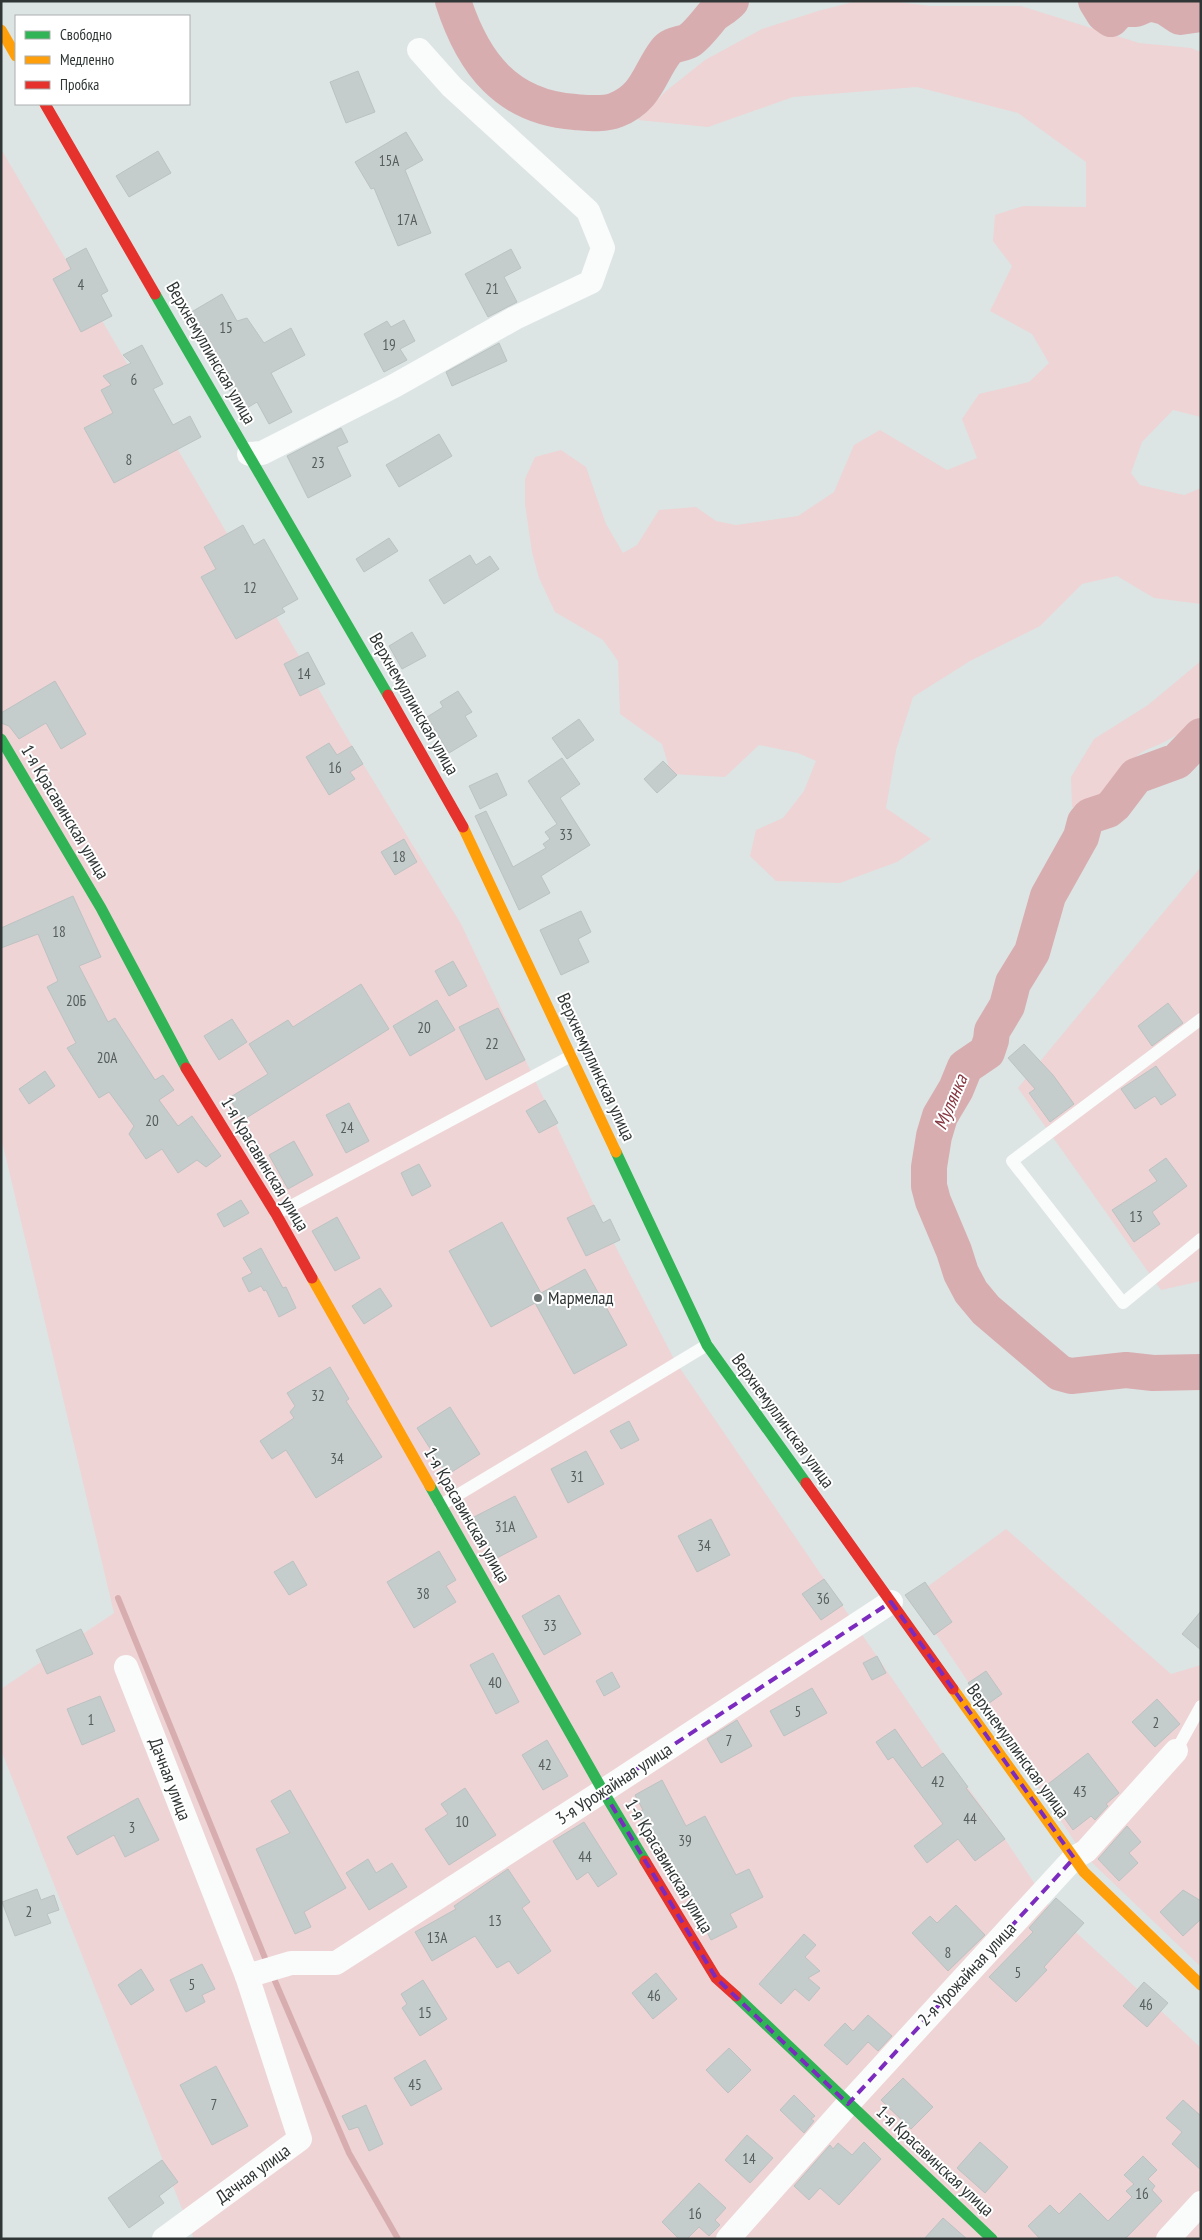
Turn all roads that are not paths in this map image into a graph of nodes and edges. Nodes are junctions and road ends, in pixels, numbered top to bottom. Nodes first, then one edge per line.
1 (1, 30) edge
2 (419, 50) dead end
3 (15, 54) edge
4 (46, 105) edge
5 (249, 454) junction
6 (1, 739) edge
7 (1201, 1019) edge
8 (571, 1056) junction
9 (276, 1214) junction
10 (1201, 1239) edge
11 (707, 1344) junction
12 (441, 1505) junction
13 (891, 1602) junction
14 (126, 1667) dead end
15 (1201, 1706) edge
16 (1176, 1751) joint
17 (603, 1791) junction
18 (1074, 1858) junction
19 (247, 1976) junction
20 (1201, 1985) edge
21 (848, 2104) junction
22 (1201, 2203) edge
23 (164, 2239) edge
24 (728, 2239) edge
25 (992, 2239) edge
26 (1168, 2239) edge

1 - 3 street
2 - 5 street
4 - 5 street, Верхнемуллинская улица
5 - 8 street, Верхнемуллинская улица
6 - 9 street, 1-я Красавинская улица
7 - 10 lane
8 - 9 lane
8 - 11 street, Верхнемуллинская улица
9 - 12 street, 1-я Красавинская улица
11 - 12 lane
11 - 13 street, Верхнемуллинская улица
12 - 17 street, 1-я Красавинская улица
13 - 17 street, 3-я Урожайная улица
13 - 18 street, Верхнемуллинская улица
14 - 19 street, Дачная улица
15 - 16 lane, 2-я Урожайная улица
16 - 18 street, 2-я Урожайная улица
17 - 19 street, 3-я Урожайная улица
17 - 21 street, 1-я Красавинская улица
18 - 20 street, Верхнемуллинская улица
18 - 21 street, 2-я Урожайная улица
19 - 23 street, Дачная улица
21 - 24 street, 2-я Урожайная улица
21 - 25 street, 1-я Красавинская улица
22 - 26 street

